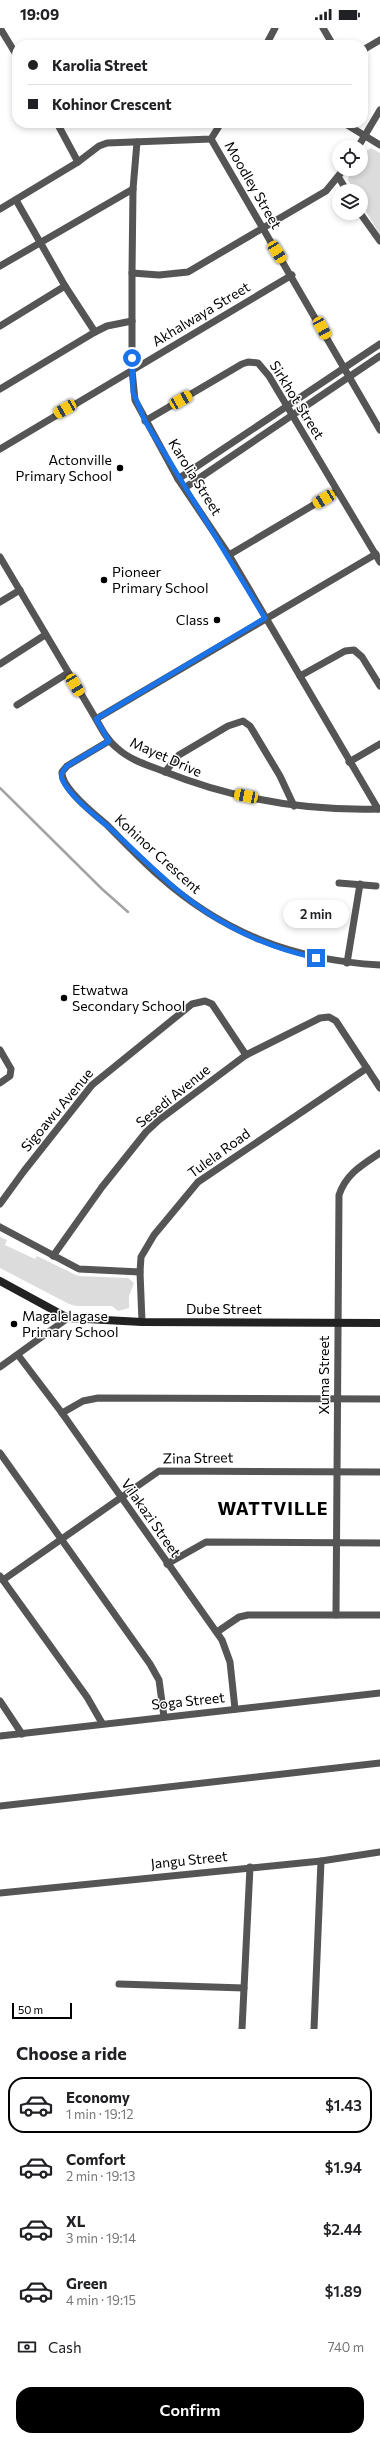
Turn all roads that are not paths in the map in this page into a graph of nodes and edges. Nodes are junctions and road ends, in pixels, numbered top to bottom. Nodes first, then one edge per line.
1 (0, 28) edge
2 (275, 28) edge
3 (323, 28) edge
4 (269, 40) edge
5 (330, 40) edge
6 (380, 40) edge
7 (368, 47) edge
8 (12, 48) edge
9 (380, 110) edge
10 (60, 128) edge
11 (218, 128) edge
12 (352, 128) edge
13 (365, 136) junction
14 (211, 139) junction
15 (362, 140) edge
16 (137, 142) junction
17 (380, 145) edge
18 (78, 162) junction
19 (339, 178) joint
20 (343, 184) edge
21 (133, 189) junction
22 (16, 200) junction
23 (0, 209) edge
24 (365, 220) edge
25 (263, 229) junction
26 (380, 241) edge
27 (40, 242) junction
28 (0, 266) edge
29 (132, 273) junction
30 (292, 275) junction
31 (65, 286) junction
32 (132, 321) junction
33 (0, 326) edge
34 (95, 332) junction
35 (380, 344) edge
36 (380, 356) edge
37 (344, 367) junction
38 (132, 370) junction
39 (350, 377) junction
40 (0, 389) edge
41 (286, 405) junction
42 (292, 416) junction
43 (145, 421) junction
44 (380, 430) edge
45 (0, 448) edge
46 (178, 478) junction
47 (186, 487) junction
48 (337, 491) junction
49 (376, 554) junction
50 (229, 555) junction
51 (0, 557) edge
52 (380, 562) edge
53 (2, 567) edge
54 (20, 590) junction
55 (0, 602) edge
56 (265, 618) junction
57 (46, 635) junction
58 (0, 664) edge
59 (68, 673) junction
60 (300, 676) junction
61 (380, 686) edge
62 (17, 705) dead end
63 (96, 719) junction
64 (109, 741) junction
65 (380, 744) edge
66 (349, 762) junction
67 (166, 772) junction
68 (294, 806) junction
69 (379, 809) edge
70 (339, 882) dead end
71 (360, 884) junction
72 (376, 886) dead end
73 (347, 963) junction
74 (380, 965) edge
75 (0, 1050) edge
76 (246, 1055) junction
77 (367, 1068) junction
78 (0, 1082) edge
79 (380, 1088) edge
80 (380, 1153) edge
81 (0, 1204) edge
82 (0, 1228) edge
83 (53, 1256) junction
84 (140, 1272) junction
85 (0, 1281) edge
86 (68, 1318) junction
87 (142, 1322) junction
88 (337, 1322) junction
89 (380, 1323) edge
90 (18, 1355) junction
91 (0, 1367) edge
92 (336, 1399) junction
93 (380, 1399) edge
94 (62, 1413) junction
95 (0, 1453) edge
96 (336, 1471) junction
97 (380, 1472) edge
98 (120, 1498) junction
99 (61, 1539) junction
100 (336, 1543) junction
101 (380, 1543) edge
102 (167, 1564) junction
103 (2, 1578) edge
104 (336, 1615) junction
105 (380, 1615) edge
106 (217, 1632) junction
107 (380, 1693) edge
108 (0, 1701) edge
109 (235, 1709) junction
110 (164, 1717) junction
111 (102, 1723) junction
112 (22, 1734) junction
113 (0, 1736) edge
114 (380, 1763) edge
115 (0, 1806) edge
116 (380, 1852) edge
117 (321, 1861) junction
118 (250, 1867) junction
119 (0, 1893) edge
120 (119, 1984) dead end
121 (244, 1988) junction
122 (242, 2029) edge
123 (314, 2029) edge

1 - 8 street
2 - 4 street
3 - 5 street
6 - 7 street
9 - 13 street
10 - 18 street
11 - 14 street
12 - 13 street
13 - 15 street
13 - 17 street
14 - 16 street
14 - 25 street, Moodley Street
16 - 18 street
16 - 21 street, Karolia Street
18 - 22 street
19 - 20 street
19 - 25 street
21 - 27 street
21 - 29 street, Karolia Street
22 - 23 street
22 - 27 street
24 - 26 street
25 - 29 street
25 - 30 street, Moodley Street
27 - 28 street
27 - 31 street
29 - 32 street, Karolia Street
30 - 37 street, Moodley Street
30 - 38 street, Akhalwaya Street
31 - 33 street
31 - 34 street
32 - 34 street
32 - 38 street, Karolia Street
34 - 40 street
35 - 37 street
36 - 39 street
37 - 39 street, Moodley Street
37 - 41 street
38 - 43 street, Karolia Street
38 - 45 street, Akhalwaya Street
39 - 42 street
39 - 44 street, Moodley Street
41 - 42 street, Sirkhot Street
41 - 43 street, Sirkhot Street
41 - 46 street
42 - 47 street
42 - 48 street, Sirkhot Street
43 - 46 street, Karolia Street
46 - 47 street, Karolia Street
47 - 50 street, Karolia Street
48 - 49 street, Sirkhot Street
48 - 50 street
49 - 52 street, Sirkhot Street
49 - 56 street
50 - 56 street, Karolia Street
51 - 53 street, Mayet Drive
53 - 54 street, Mayet Drive
54 - 55 street
54 - 57 street, Mayet Drive
56 - 60 street, Karolia Street
56 - 63 street
57 - 58 street
57 - 59 street, Mayet Drive
59 - 62 street
59 - 63 street, Mayet Drive
60 - 61 street
60 - 66 street, Karolia Street
63 - 64 street, Mayet Drive
64 - 67 street, Mayet Drive
64 - 73 street, Kohinor Crescent
65 - 66 street
66 - 69 street, Karolia Street
67 - 68 street, Mayet Drive
67 - 68 street
68 - 69 street, Mayet Drive
70 - 71 street
71 - 72 street
71 - 73 street
73 - 74 street, Kohinor Crescent
75 - 78 street
76 - 77 street, Sesedi Avenue
76 - 81 street, Sigoawu Avenue
76 - 83 street, Sesedi Avenue
77 - 79 street, Sesedi Avenue
77 - 84 street, Tulela Road
80 - 88 street, Xuma Street
82 - 83 street
83 - 84 street
84 - 87 street, Tulela Road
85 - 86 street
86 - 87 street, Dube Street
86 - 90 street
87 - 88 street, Dube Street
88 - 89 street, Dube Street
88 - 92 street, Xuma Street
90 - 91 street
90 - 94 street, Vilakazi Street
92 - 93 street
92 - 94 street
92 - 96 street, Xuma Street
94 - 98 street, Vilakazi Street
95 - 99 street
96 - 97 street, Zina Street
96 - 98 street, Zina Street
96 - 100 street, Xuma Street
98 - 99 street, Zina Street
98 - 102 street, Vilakazi Street
99 - 103 street, Zina Street
99 - 110 street
100 - 101 street
100 - 102 street
100 - 104 street, Xuma Street
102 - 106 street, Vilakazi Street
103 - 111 street
104 - 105 street
104 - 106 street
106 - 109 street, Vilakazi Street
107 - 109 street, Soga Street
108 - 112 street
109 - 110 street, Soga Street
110 - 111 street, Soga Street
111 - 112 street, Soga Street
112 - 113 street, Soga Street
114 - 115 street
116 - 117 street, Jangu Street
117 - 118 street, Jangu Street
117 - 123 street
118 - 119 street, Jangu Street
118 - 121 street
120 - 121 street
121 - 122 street

